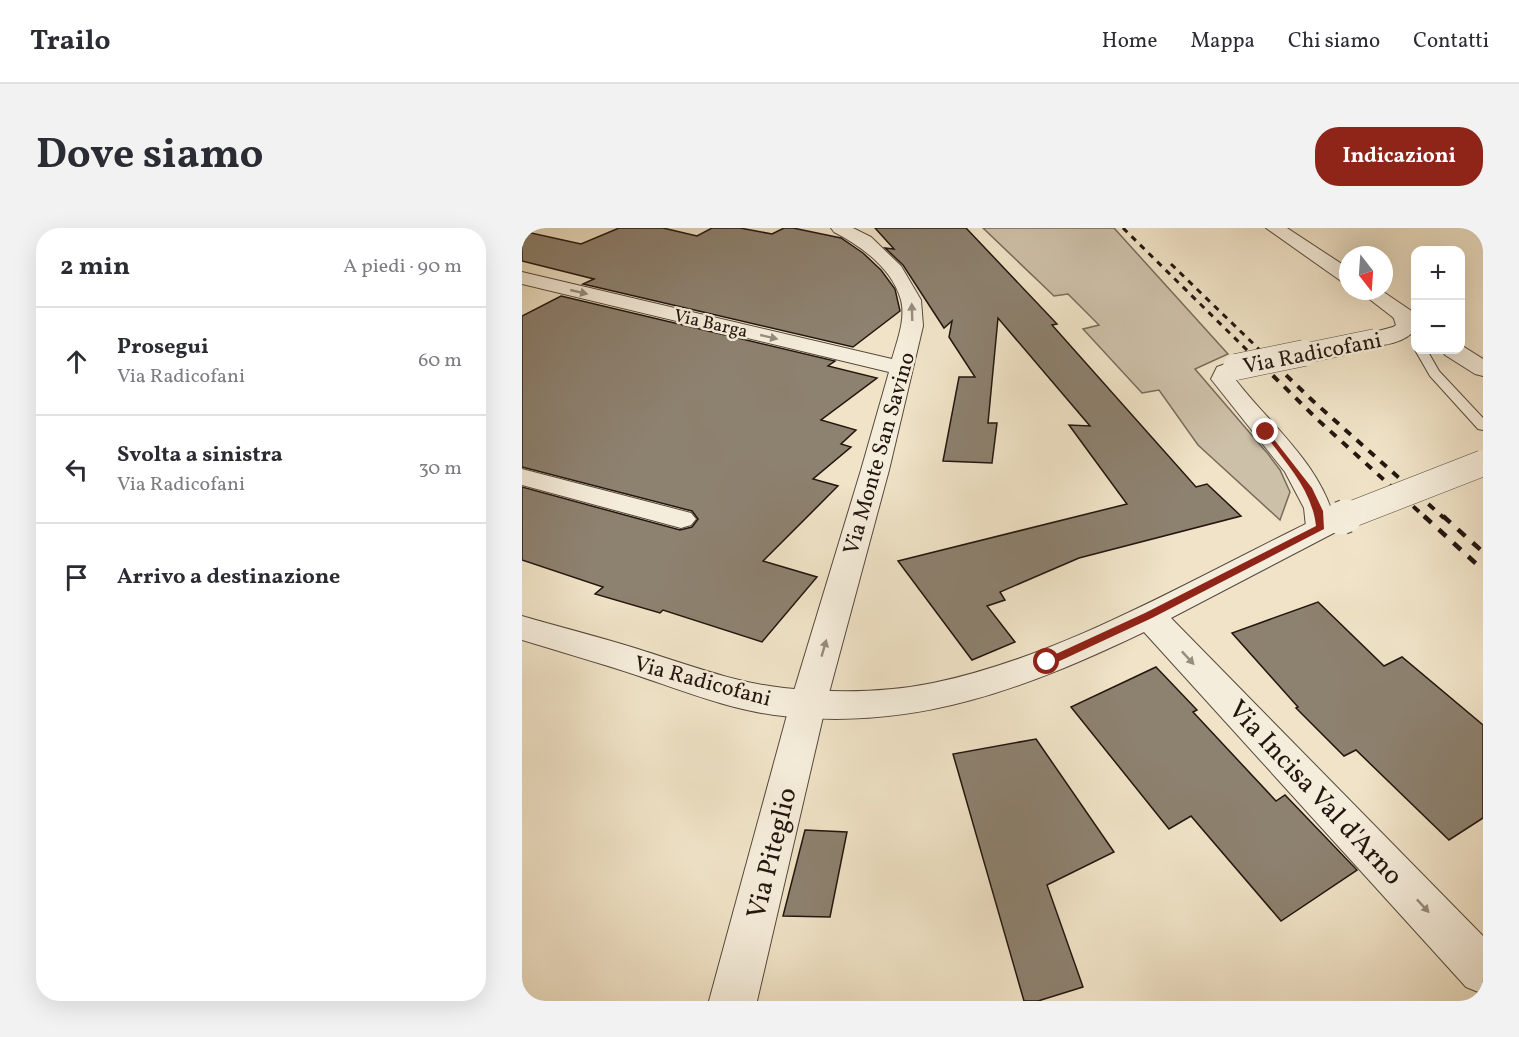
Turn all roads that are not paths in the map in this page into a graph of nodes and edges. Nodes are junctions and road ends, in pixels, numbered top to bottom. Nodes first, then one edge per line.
1 (840, 228) edge
2 (1275, 228) edge
3 (1339, 271) edge
4 (522, 278) edge
5 (1380, 300) edge
6 (1410, 326) edge
7 (1423, 354) edge
8 (1459, 354) edge
9 (901, 368) junction
10 (1483, 369) edge
11 (1483, 426) edge
12 (1483, 463) edge
13 (522, 477) edge
14 (681, 519) dead end
15 (1331, 523) junction
16 (1148, 615) junction
17 (522, 628) edge
18 (808, 704) junction
19 (1483, 970) edge
20 (733, 1001) edge

9 -> 1 street, Via Monte San Savino
2 - 3 street
4 -> 9 street, Via Barga
5 - 6 street, Via Radicofani
6 - 15 street, Via Radicofani, bridge
7 - 11 lane
8 - 10 street
18 -> 9 street, Via Monte San Savino
12 - 15 street, bridge
13 - 14 street
15 - 16 street, Via Radicofani
16 - 18 street, Via Radicofani
16 -> 19 street, Via Incisa Val d'Arno
17 - 18 street, Via Radicofani
18 - 20 street, Via Piteglio

